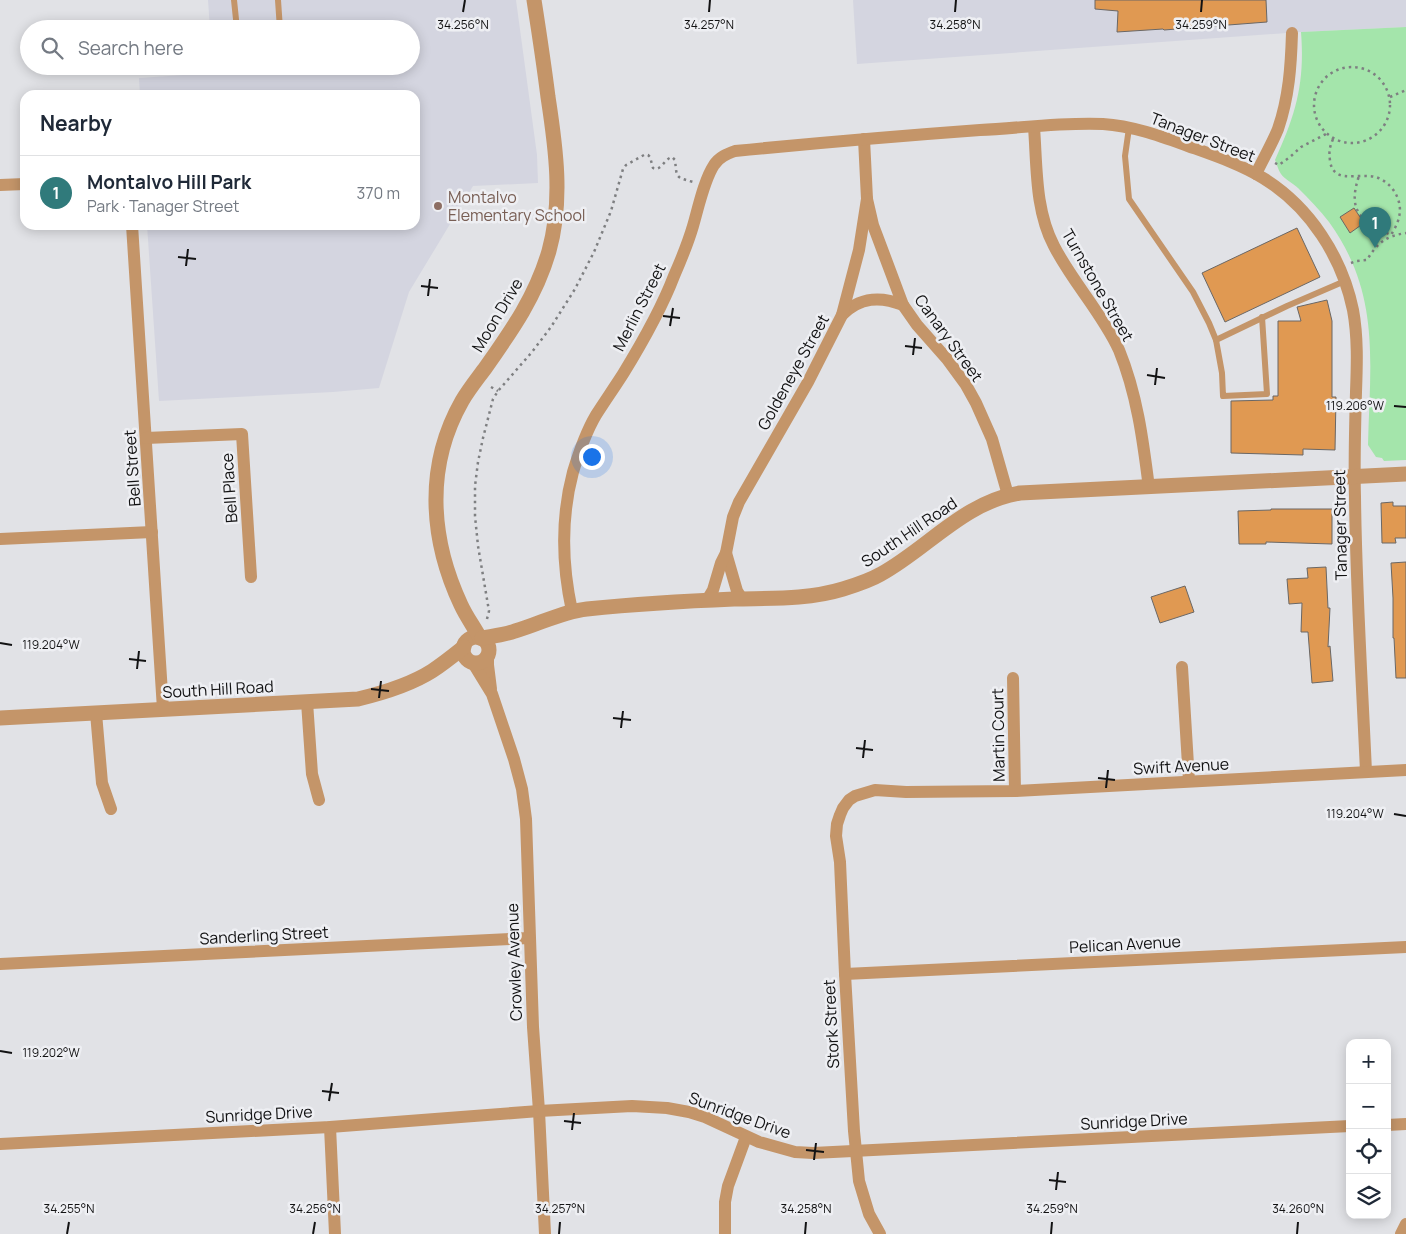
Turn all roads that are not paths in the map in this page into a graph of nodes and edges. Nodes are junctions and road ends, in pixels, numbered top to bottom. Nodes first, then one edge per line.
1 (234, 0) edge
2 (278, 0) edge
3 (534, 0) edge
4 (236, 20) edge
5 (279, 20) edge
6 (1292, 33) dead end
7 (1034, 127) junction
8 (1129, 128) junction
9 (864, 139) junction
10 (1256, 174) junction
11 (20, 184) edge
12 (0, 185) edge
13 (867, 199) junction
14 (132, 230) edge
15 (1343, 275) junction
16 (903, 305) junction
17 (842, 315) junction
18 (1262, 317) junction
19 (1216, 340) junction
20 (146, 438) junction
21 (1406, 474) edge
22 (1355, 476) junction
23 (1149, 488) junction
24 (1008, 495) junction
25 (152, 532) junction
26 (0, 539) edge
27 (726, 553) junction
28 (251, 577) dead end
29 (742, 599) junction
30 (707, 600) junction
31 (462, 606) junction
32 (572, 611) junction
33 (515, 631) junction
34 (481, 638) junction
35 (464, 646) junction
36 (488, 655) junction
37 (472, 662) junction
38 (1182, 668) dead end
39 (432, 671) junction
40 (1013, 678) dead end
41 (492, 694) junction
42 (307, 702) junction
43 (163, 709) junction
44 (96, 713) junction
45 (0, 718) edge
46 (1406, 770) edge
47 (1366, 772) junction
48 (1190, 781) junction
49 (1015, 791) junction
50 (319, 800) dead end
51 (843, 808) joint
52 (111, 809) dead end
53 (529, 938) junction
54 (1406, 947) edge
55 (0, 964) edge
56 (845, 974) junction
57 (539, 1111) junction
58 (1406, 1124) edge
59 (1391, 1125) edge
60 (1346, 1126) edge
61 (330, 1127) junction
62 (746, 1137) junction
63 (0, 1144) edge
64 (856, 1151) junction
65 (1406, 1224) edge
66 (335, 1234) edge
67 (545, 1234) edge
68 (725, 1234) edge
69 (880, 1234) edge
70 (1401, 1234) edge

1 - 4 lane
2 - 5 lane
3 - 31 street, Moon Drive
6 - 10 street
7 - 8 street, Tanager Street
7 - 9 street, Tanager Street
7 - 23 street, Turnstone Street
8 - 10 street, Tanager Street
8 - 19 lane
9 - 13 street, Canary Street
9 - 32 street, Merlin Street
10 - 15 street, Tanager Street
11 - 12 street
13 - 16 street, Canary Street
13 - 17 street, Goldeneye Street
14 - 20 street, Bell Street
15 - 18 lane
15 - 22 street, Tanager Street
16 - 17 street
16 - 24 street, Canary Street
17 - 27 street, Goldeneye Street
18 - 19 lane
18 - 19 lane
20 - 25 street, Bell Street
20 - 28 street, Bell Place
21 - 22 street, South Hill Road
22 - 23 street, South Hill Road
22 - 47 street, Tanager Street
23 - 24 street, South Hill Road
24 - 29 street, South Hill Road
25 - 26 street
25 - 43 street, Bell Street
27 - 29 street, Goldeneye Street
27 - 30 street, Goldeneye Street
29 - 30 street, South Hill Road
30 - 32 street, South Hill Road
31 - 34 street, Moon Drive
31 - 35 street, Moon Drive
32 - 33 street, South Hill Road
33 - 34 street, South Hill Road
33 - 36 street, South Hill Road
34 - 35 street
34 - 36 street
35 - 37 street
35 - 39 street, South Hill Road
36 - 37 street
36 - 41 street, Crowley Avenue
37 - 39 street, South Hill Road
37 - 41 street, Crowley Avenue
38 - 48 street
39 - 42 street, South Hill Road
40 - 49 street, Martin Court
41 - 53 street, Crowley Avenue
42 - 43 street, South Hill Road
42 - 50 street
43 - 44 street, South Hill Road
44 - 45 street, South Hill Road
44 - 52 street
46 - 47 street, Swift Avenue
47 - 48 street, Swift Avenue
48 - 49 street, Swift Avenue
49 - 51 street, Swift Avenue
51 - 56 street, Stork Street
53 - 55 street, Sanderling Street
53 - 57 street, Crowley Avenue
54 - 56 street, Pelican Avenue
56 - 64 street, Stork Street
57 - 61 street, Sunridge Drive
57 - 62 street, Sunridge Drive
57 - 67 street, Crowley Avenue
58 - 59 street
60 - 64 street, Sunridge Drive
61 - 63 street, Sunridge Drive
61 - 66 street
62 - 64 street, Sunridge Drive
62 - 68 street
64 - 69 street, Stork Street
65 - 70 street

